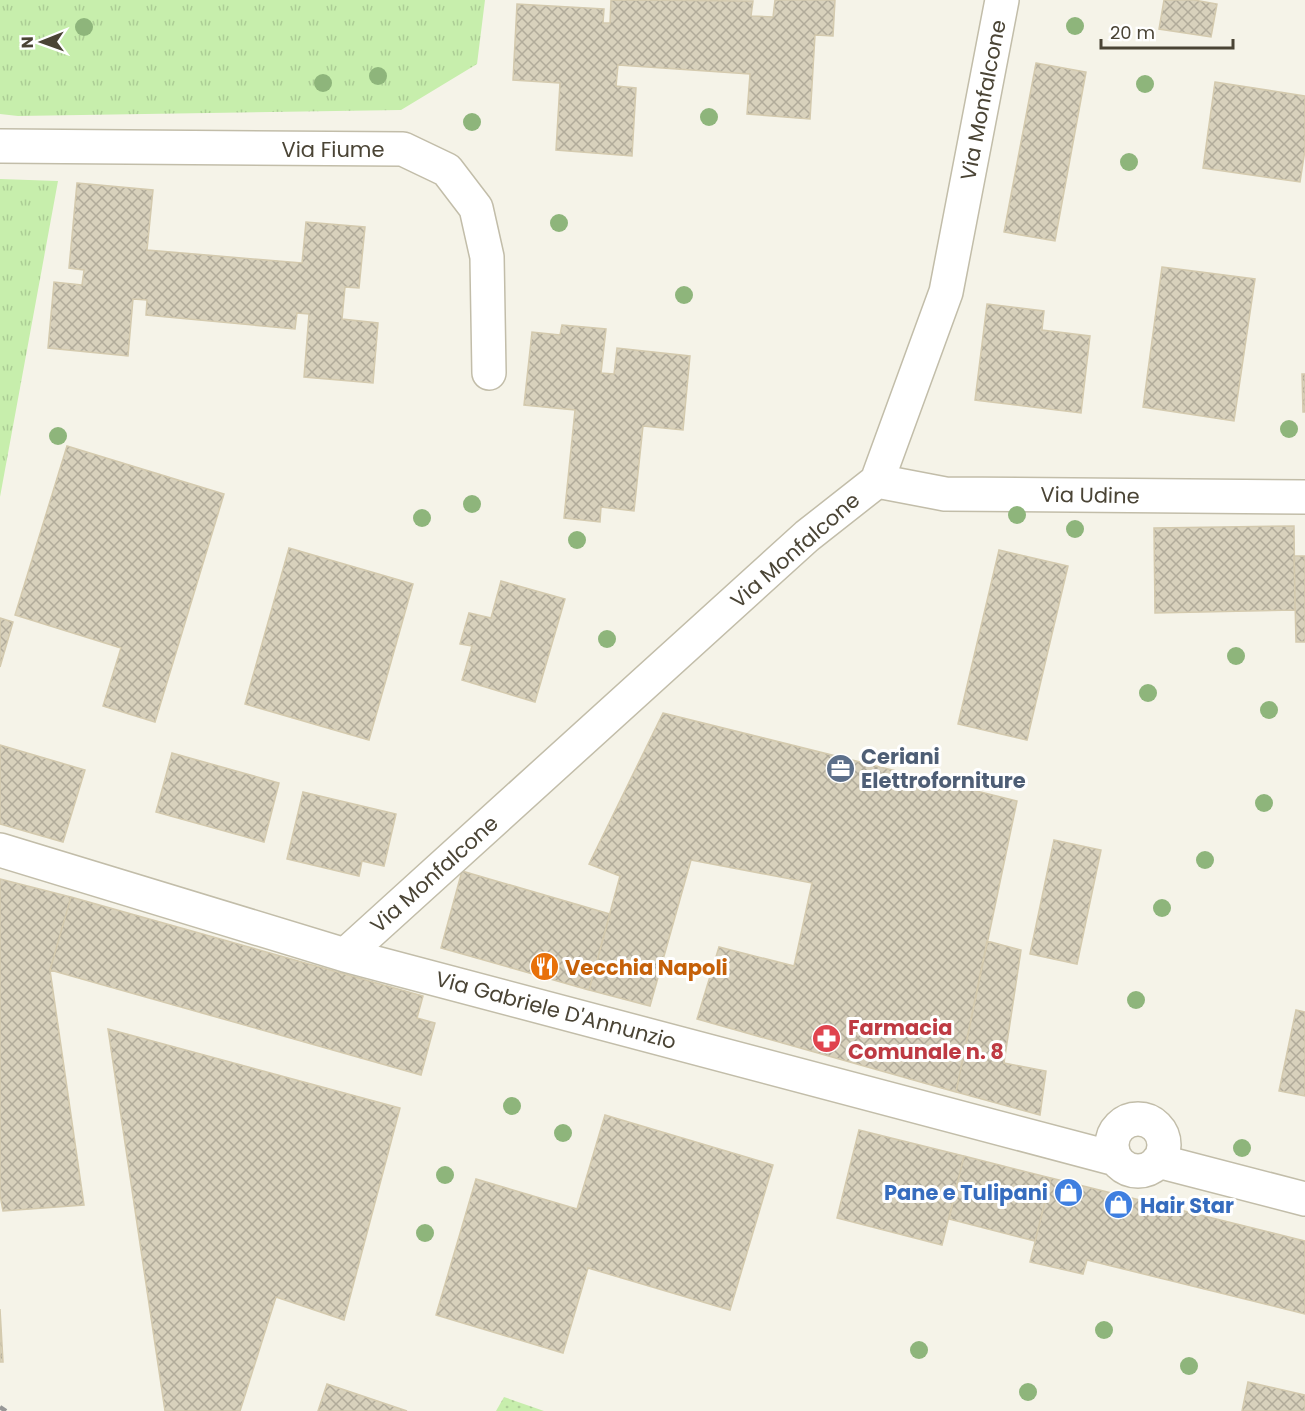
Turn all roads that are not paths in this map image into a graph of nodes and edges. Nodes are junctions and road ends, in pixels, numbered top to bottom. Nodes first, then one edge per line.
1 (1002, 0) edge
2 (0, 146) edge
3 (489, 374) dead end
4 (876, 481) junction
5 (1305, 497) edge
6 (0, 850) edge
7 (345, 955) junction
8 (1116, 1159) junction
9 (1158, 1161) junction
10 (1305, 1199) edge

1 - 4 street, Via Monfalcone
2 - 3 street, Via Fiume
4 - 5 street, Via Udine
4 - 7 street, Via Monfalcone
6 - 7 street, Via Gabriele D'Annunzio
7 - 8 street, Via Gabriele D'Annunzio
8 - 9 street, Via Gabriele D'Annunzio
8 - 9 street
9 - 10 street

